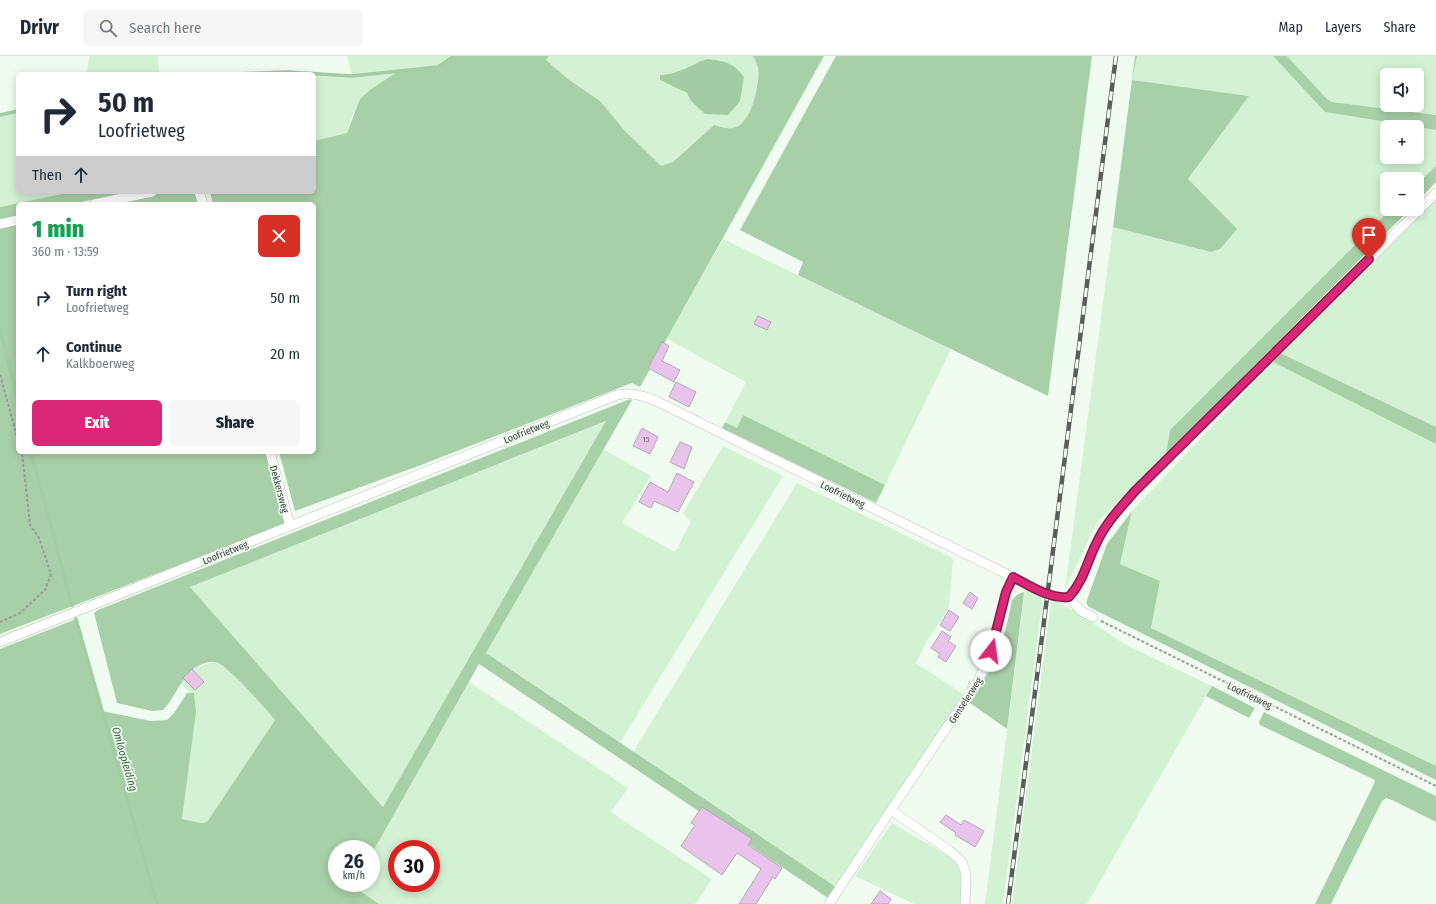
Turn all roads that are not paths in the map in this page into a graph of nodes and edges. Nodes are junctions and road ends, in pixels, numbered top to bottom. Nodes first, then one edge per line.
1 (1436, 193) edge
2 (142, 194) edge
3 (104, 202) edge
4 (16, 220) edge
5 (0, 224) edge
6 (271, 454) edge
7 (290, 526) junction
8 (1013, 577) junction
9 (1069, 597) junction
10 (1093, 617) road end
11 (0, 642) edge
12 (891, 810) junction
13 (829, 904) edge
14 (965, 904) edge

1 - 9 street
2 - 3 street
4 - 5 street
6 - 7 street, Dekkersweg
7 - 8 street, Loofrietweg
7 - 11 street, Loofrietweg
8 - 9 street, Loofrietweg
8 - 12 street, Genselerweg
9 - 10 street
12 - 13 street, Genselerweg
12 - 14 street

